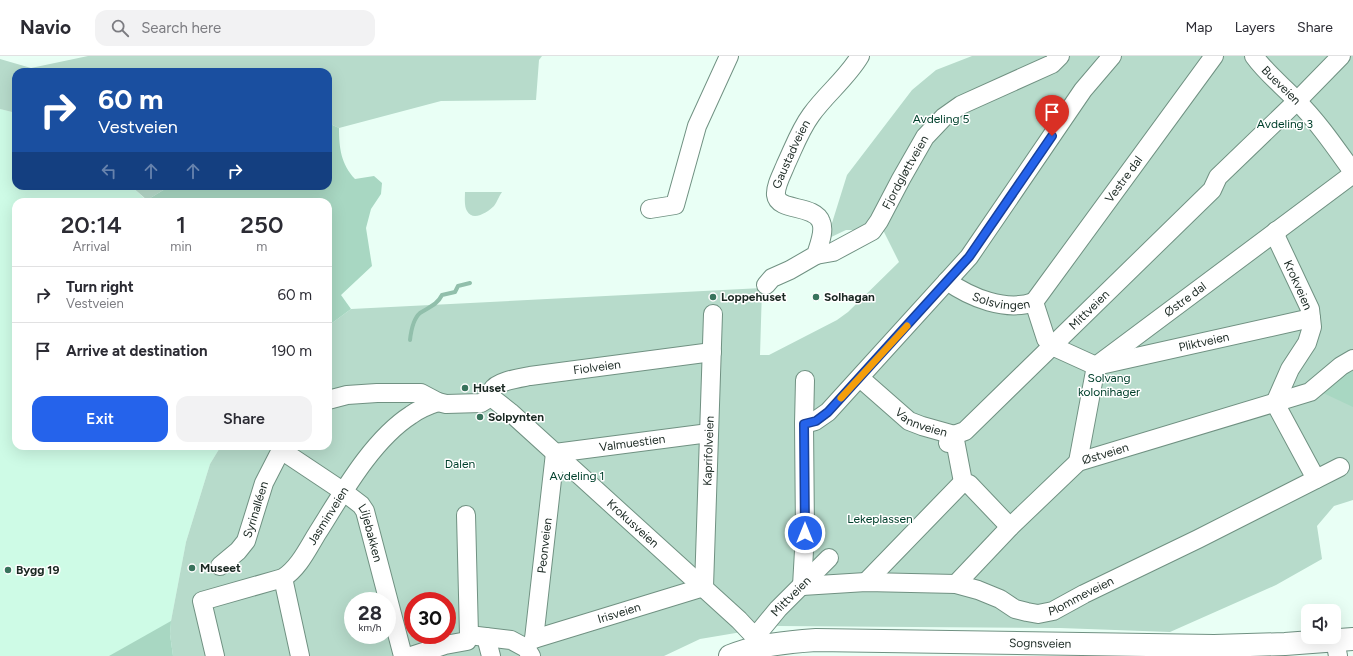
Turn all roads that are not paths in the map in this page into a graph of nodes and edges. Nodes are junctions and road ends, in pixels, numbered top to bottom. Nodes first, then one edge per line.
1 (729, 56) edge
2 (860, 56) edge
3 (1060, 56) edge
4 (1112, 56) edge
5 (1214, 56) edge
6 (1254, 56) edge
7 (1341, 56) edge
8 (1297, 101) junction
9 (1353, 173) edge
10 (650, 209) dead end
11 (1276, 231) junction
12 (816, 254) junction
13 (948, 282) junction
14 (766, 285) dead end
15 (1034, 302) junction
16 (713, 314) dead end
17 (1311, 318) junction
18 (1049, 343) junction
19 (712, 352) junction
20 (1353, 359) edge
21 (1096, 366) junction
22 (860, 378) junction
23 (805, 380) dead end
24 (491, 397) junction
25 (332, 399) edge
26 (438, 402) junction
27 (1275, 403) junction
28 (804, 424) junction
29 (709, 433) junction
30 (951, 439) junction
31 (281, 450) edge
32 (285, 450) edge
33 (555, 453) junction
34 (1078, 462) junction
35 (1340, 468) dead end
36 (1316, 480) junction
37 (963, 482) junction
38 (344, 492) junction
39 (466, 515) dead end
40 (1010, 527) junction
41 (829, 558) dead end
42 (220, 566) dead end
43 (283, 578) junction
44 (866, 582) junction
45 (956, 584) junction
46 (802, 586) junction
47 (704, 587) junction
48 (477, 636) junction
49 (755, 636) joint
50 (1342, 645) edge
51 (530, 648) edge
52 (215, 656) edge
53 (300, 656) edge
54 (403, 656) edge
55 (411, 656) edge
56 (491, 656) edge
57 (730, 656) edge

1 - 10 street
2 - 12 street, Gaustadveien
3 - 12 street, Fjordgløttveien
4 - 13 street
5 - 15 street, Vestre dal
6 - 8 street, Bueveien
7 - 8 street, Mittveien
8 - 9 street, Bueveien
8 - 18 street, Mittveien
9 - 11 street, Østre dal
11 - 17 street, Krokveien
11 - 21 street, Østre dal
12 - 14 street
13 - 15 street, Solsvingen
13 - 22 street
15 - 18 street, Solsvingen
16 - 19 street, Kaprifolveien
17 - 21 street, Pliktveien
17 - 27 street, Krokveien
18 - 21 street
18 - 30 street, Mittveien
19 - 24 street, Fiolveien
19 - 29 street, Kaprifolveien
20 - 27 street
21 - 34 street
22 - 28 street
22 - 30 street, Vannveien
23 - 28 street
24 - 26 street
24 - 33 street, Krokusveien
25 - 26 street
26 - 38 street, Jasminveien
27 - 34 street, Østveien
27 - 36 street
28 - 46 street
29 - 33 street, Valmuestien
29 - 47 street, Kaprifolveien
30 - 37 street, Vannveien
31 - 42 street, Syrinalléen
32 - 38 street, Liljebakken
33 - 47 street, Krokusveien
33 - 51 street, Peonveien
34 - 40 street, Østveien
35 - 36 street, Plommeveien
36 - 45 street, Plommeveien
37 - 40 street
37 - 44 street
38 - 43 street, Jasminveien
38 - 54 street, Liljebakken
39 - 48 street
40 - 45 street, Østveien
41 - 46 street, Mittveien
43 - 52 street, Jasminveien
43 - 53 street
44 - 45 street, Plommeveien
44 - 46 street, Plommeveien
46 - 49 street, Mittveien
47 - 49 street, Krokusveien
47 - 51 street, Irisveien
48 - 51 street
48 - 55 street
48 - 56 street
50 - 57 main road, Sognsveien

